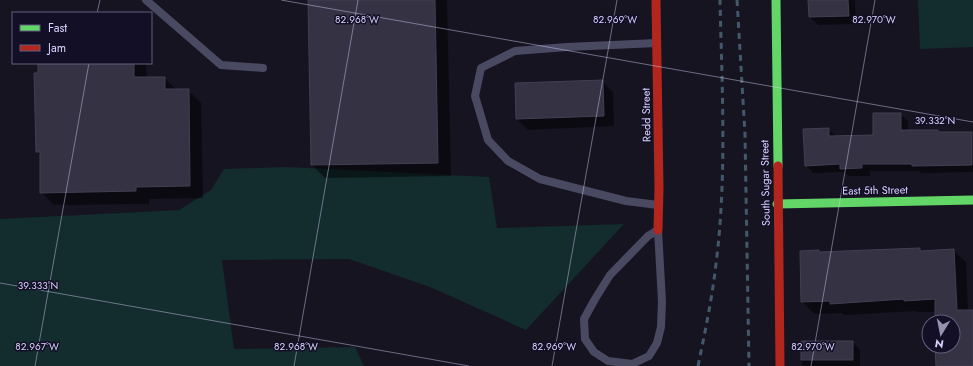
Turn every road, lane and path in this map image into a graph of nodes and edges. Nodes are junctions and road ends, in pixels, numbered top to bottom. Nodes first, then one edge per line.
1 (146, 0) edge
2 (656, 0) edge
3 (776, 0) edge
4 (657, 43) junction
5 (263, 68) dead end
6 (973, 200) edge
7 (778, 204) junction
8 (658, 205) junction
9 (658, 230) junction
10 (780, 366) edge

1 - 5 lane
2 - 4 street, Redd Street
3 - 7 street, South Sugar Street
4 - 8 street, Redd Street
4 - 8 lane
6 - 7 street, East 5th Street
7 - 10 street, South Sugar Street
8 - 9 street, Redd Street
9 - 9 lane

